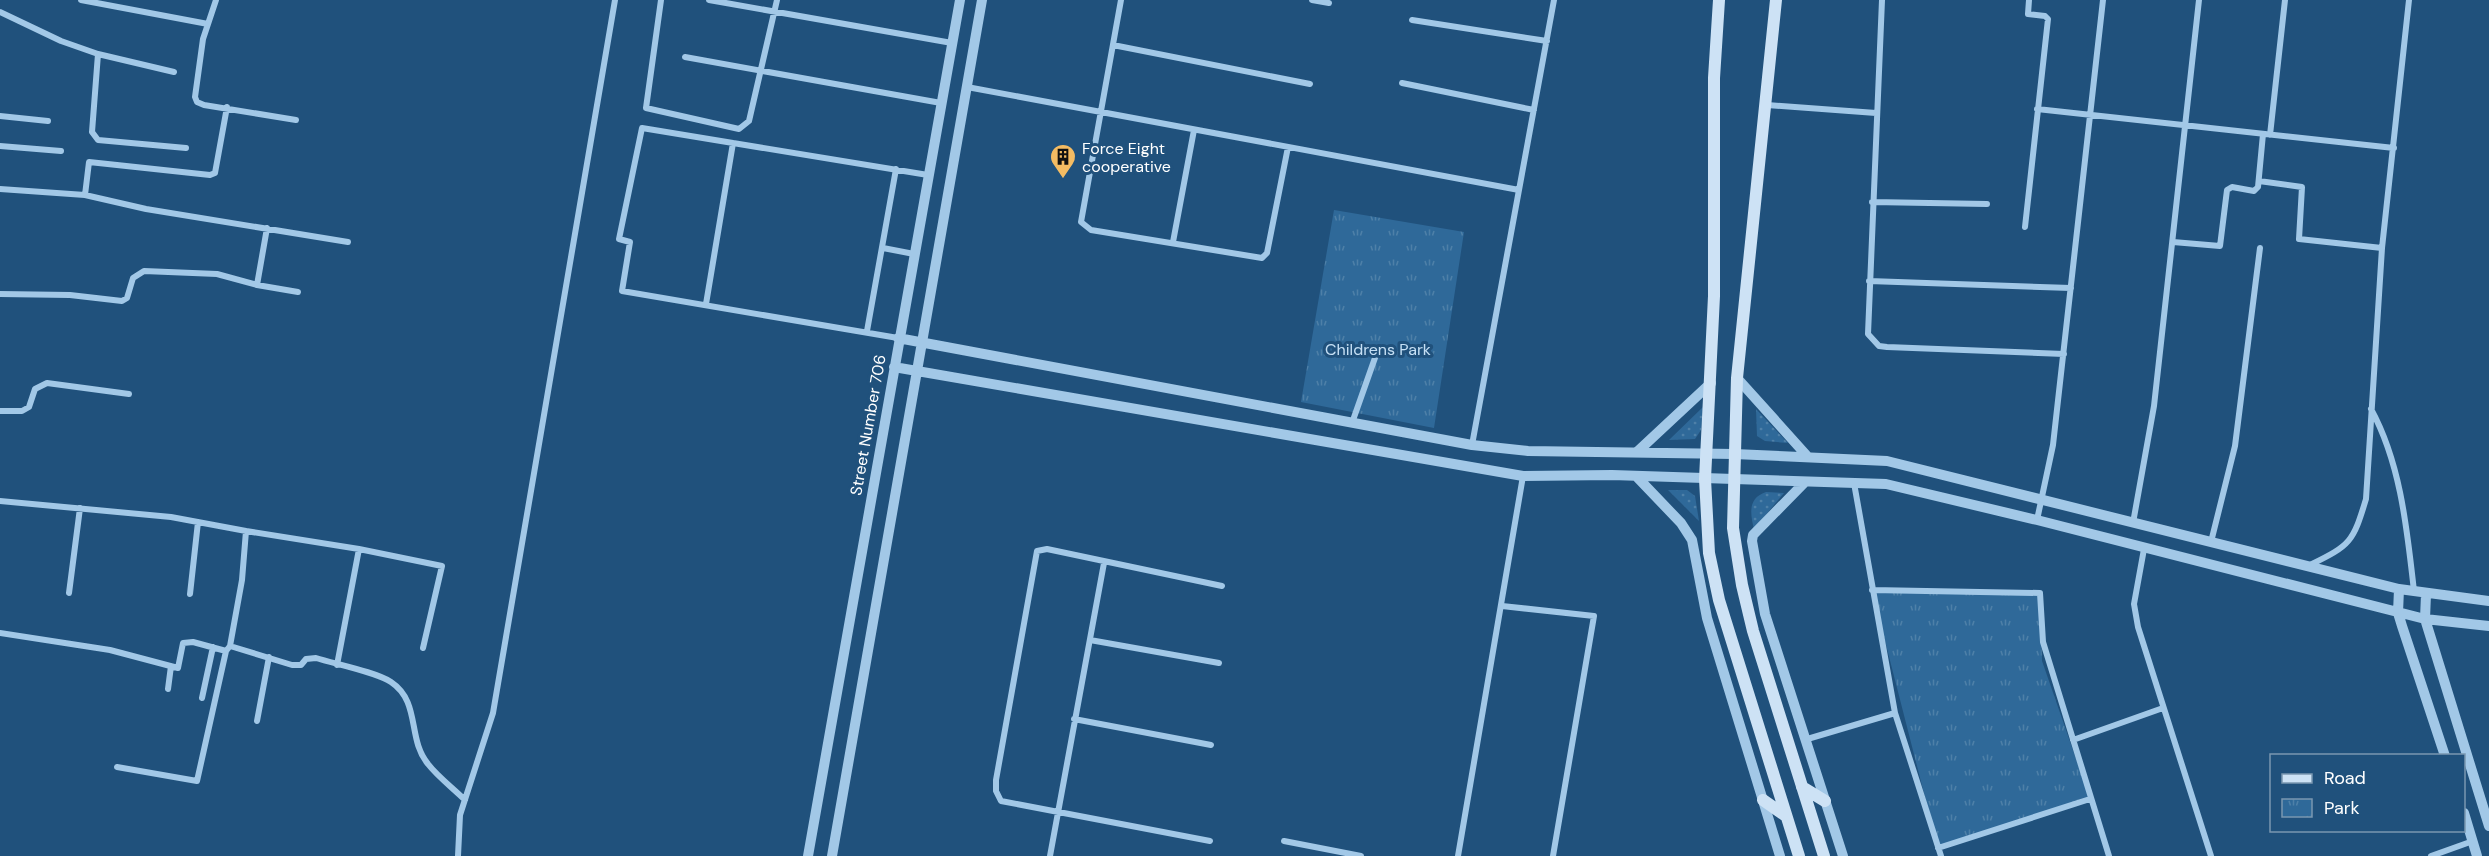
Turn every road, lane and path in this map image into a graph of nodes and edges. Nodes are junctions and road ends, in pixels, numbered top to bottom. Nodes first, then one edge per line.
1 (81, 0) edge
2 (216, 0) edge
3 (615, 0) edge
4 (662, 0) edge
5 (709, 0) edge
6 (777, 0) edge
7 (960, 0) edge
8 (982, 0) edge
9 (1121, 0) edge
10 (1312, 0) edge
11 (1554, 0) edge
12 (1719, 0) edge
13 (1776, 0) edge
14 (1882, 0) edge
15 (2029, 0) edge
16 (2103, 0) edge
17 (2199, 0) edge
18 (2285, 0) edge
19 (2409, 0) edge
20 (1329, 3) dead end
21 (774, 11) junction
22 (0, 12) edge
23 (1412, 20) dead end
24 (208, 24) junction
25 (1547, 41) junction
26 (952, 43) junction
27 (1113, 45) junction
28 (98, 54) junction
29 (685, 57) dead end
30 (762, 70) junction
31 (174, 72) dead end
32 (1402, 83) dead end
33 (1310, 84) dead end
34 (967, 87) junction
35 (941, 103) junction
36 (1767, 105) junction
37 (227, 107) junction
38 (2037, 109) junction
39 (1534, 110) junction
40 (1100, 112) junction
41 (1876, 113) junction
42 (0, 116) edge
43 (2090, 116) junction
44 (296, 120) dead end
45 (48, 122) dead end
46 (2186, 126) junction
47 (1194, 130) junction
48 (2267, 135) junction
49 (734, 143) junction
50 (0, 146) edge
51 (1288, 147) junction
52 (186, 148) dead end
53 (2394, 148) junction
54 (61, 151) dead end
55 (896, 169) junction
56 (928, 175) junction
57 (2259, 181) junction
58 (0, 189) edge
59 (1519, 189) junction
60 (85, 195) junction
61 (1872, 202) junction
62 (1987, 204) dead end
63 (2025, 227) dead end
64 (267, 228) junction
65 (348, 242) dead end
66 (1173, 242) junction
67 (2173, 242) junction
68 (883, 248) junction
69 (2260, 248) dead end
70 (2382, 248) junction
71 (914, 254) junction
72 (1869, 282) junction
73 (257, 285) junction
74 (2071, 288) junction
75 (298, 292) dead end
76 (0, 294) edge
77 (706, 304) junction
78 (867, 331) junction
79 (898, 338) junction
80 (922, 343) junction
81 (2064, 354) junction
82 (1376, 355) dead end
83 (894, 366) junction
84 (916, 370) junction
85 (1737, 378) junction
86 (1711, 383) junction
87 (129, 394) dead end
88 (2371, 408) junction
89 (0, 411) edge
90 (1352, 423) junction
91 (1472, 445) junction
92 (1637, 452) junction
93 (1707, 454) junction
94 (1734, 454) junction
95 (1808, 457) junction
96 (1523, 476) junction
97 (1637, 477) junction
98 (1705, 479) junction
99 (1733, 481) junction
100 (1805, 482) junction
101 (1854, 482) junction
102 (2041, 498) junction
103 (0, 501) edge
104 (80, 508) junction
105 (2037, 520) junction
106 (198, 522) junction
107 (2133, 523) junction
108 (246, 531) junction
109 (2211, 542) junction
110 (359, 549) junction
111 (2144, 549) junction
112 (1104, 563) junction
113 (2309, 566) junction
114 (1222, 586) dead end
115 (2399, 589) junction
116 (1872, 590) junction
117 (2414, 591) junction
118 (69, 593) dead end
119 (190, 594) dead end
120 (2426, 594) junction
121 (2489, 601) edge
122 (1502, 606) junction
123 (2398, 613) junction
124 (2424, 619) junction
125 (2489, 626) edge
126 (0, 633) edge
127 (1090, 640) junction
128 (213, 647) junction
129 (228, 648) junction
130 (423, 648) dead end
131 (269, 657) junction
132 (1219, 663) dead end
133 (338, 665) junction
134 (171, 666) junction
135 (168, 689) dead end
136 (202, 698) dead end
137 (2163, 708) junction
138 (1895, 712) junction
139 (1074, 719) junction
140 (257, 720) dead end
141 (1804, 740) junction
142 (2073, 740) junction
143 (1211, 745) dead end
144 (2444, 754) edge
145 (117, 767) dead end
146 (1802, 787) junction
147 (2090, 799) junction
148 (465, 800) junction
149 (1763, 800) junction
150 (1825, 801) junction
151 (1057, 813) junction
152 (1786, 816) junction
153 (2465, 819) edge
154 (2489, 826) edge
155 (1210, 841) dead end
156 (1284, 841) dead end
157 (2473, 841) junction
158 (1938, 848) junction
159 (458, 856) edge
160 (808, 856) edge
161 (832, 856) edge
162 (1050, 856) edge
163 (1361, 856) edge
164 (1458, 856) edge
165 (1553, 856) edge
166 (1780, 856) edge
167 (1799, 856) edge
168 (1824, 856) edge
169 (1843, 856) edge
170 (1941, 856) edge
171 (2109, 856) edge
172 (2211, 856) edge
173 (2431, 856) edge
174 (2477, 856) edge

1 - 24 street
2 - 24 street
3 - 148 street
4 - 30 street
5 - 21 street
6 - 21 street
7 - 26 street, Street Number 706
8 - 34 street
9 - 27 street
10 - 20 street
11 - 25 street
12 - 86 main road
13 - 36 main road
14 - 41 street
15 - 38 street
16 - 43 street
17 - 46 street
18 - 48 street
19 - 53 street
21 - 26 street
21 - 30 street
22 - 28 street
23 - 25 street
24 - 37 street
25 - 39 street
26 - 35 street, Street Number 706
27 - 33 street
27 - 40 street
28 - 31 street
28 - 52 street
29 - 30 street
30 - 35 street
32 - 39 street
34 - 40 street
34 - 80 street
35 - 56 street, Street Number 706
36 - 41 street
36 - 85 main road
37 - 44 street
37 - 60 street
38 - 43 street
38 - 63 street
39 - 59 street
40 - 47 street
40 - 66 street
41 - 61 street
42 - 45 street
43 - 46 street
43 - 74 street
46 - 48 street
46 - 67 street
47 - 51 street
47 - 66 street
48 - 53 street
48 - 57 street
49 - 55 street
49 - 77 street
49 - 77 street
50 - 54 street
51 - 59 street
51 - 66 street
53 - 70 street
55 - 56 street
55 - 68 street
56 - 71 street, Street Number 706
57 - 67 street
57 - 70 street
58 - 60 street
59 - 91 street
60 - 64 street
61 - 62 street
61 - 72 street
64 - 65 street
64 - 73 street
67 - 107 street
68 - 71 street
68 - 78 street
69 - 109 street
70 - 88 street
71 - 79 street, Street Number 706
72 - 74 street
72 - 81 street
73 - 75 street
73 - 76 street
74 - 81 street
77 - 78 street
78 - 79 street
79 - 80 street
79 - 83 street, Street Number 706
80 - 84 street
80 - 90 street
81 - 102 street
82 - 90 street
83 - 84 street
83 - 160 street, Street Number 706
84 - 96 street
84 - 161 street
85 - 94 main road
85 - 95 street
86 - 92 street
86 - 93 main road
87 - 89 street
88 - 113 street
88 - 117 street
90 - 91 street
91 - 92 street
92 - 93 street
93 - 94 street
93 - 98 main road
94 - 95 street
94 - 99 main road
95 - 102 street
96 - 97 street
96 - 122 street
97 - 98 street
97 - 149 street
98 - 99 street
98 - 152 main road
99 - 100 street
99 - 146 main road
100 - 101 street
100 - 141 street
101 - 105 street
101 - 116 street
102 - 105 street
102 - 107 street
103 - 104 street
104 - 106 street
104 - 118 street
105 - 111 street
106 - 108 street
106 - 119 street
107 - 109 street
108 - 110 street
108 - 129 street
109 - 113 street
110 - 130 street
110 - 133 street
111 - 123 street
111 - 137 street
112 - 114 street
112 - 127 street
112 - 151 street
113 - 115 street
115 - 117 street
115 - 123 street
116 - 138 street
116 - 142 street
117 - 120 street
120 - 121 street
120 - 124 street
122 - 164 street
122 - 165 street
123 - 124 street
123 - 144 street
124 - 125 street
124 - 154 street
126 - 134 street
127 - 132 street
127 - 139 street
128 - 129 street
128 - 134 street
128 - 136 street
129 - 131 street
129 - 145 street
131 - 133 street
131 - 140 street
133 - 148 street
134 - 135 street
137 - 142 street
137 - 172 street
138 - 141 street
138 - 158 street
139 - 143 street
139 - 151 street
141 - 150 street
142 - 147 street
146 - 150 main road
146 - 168 main road
147 - 158 street
147 - 171 street
148 - 159 street
149 - 152 main road
149 - 166 street
150 - 169 street
151 - 155 street
151 - 162 street
152 - 167 main road
153 - 157 street
156 - 163 street
157 - 173 street
157 - 174 street
158 - 170 street

